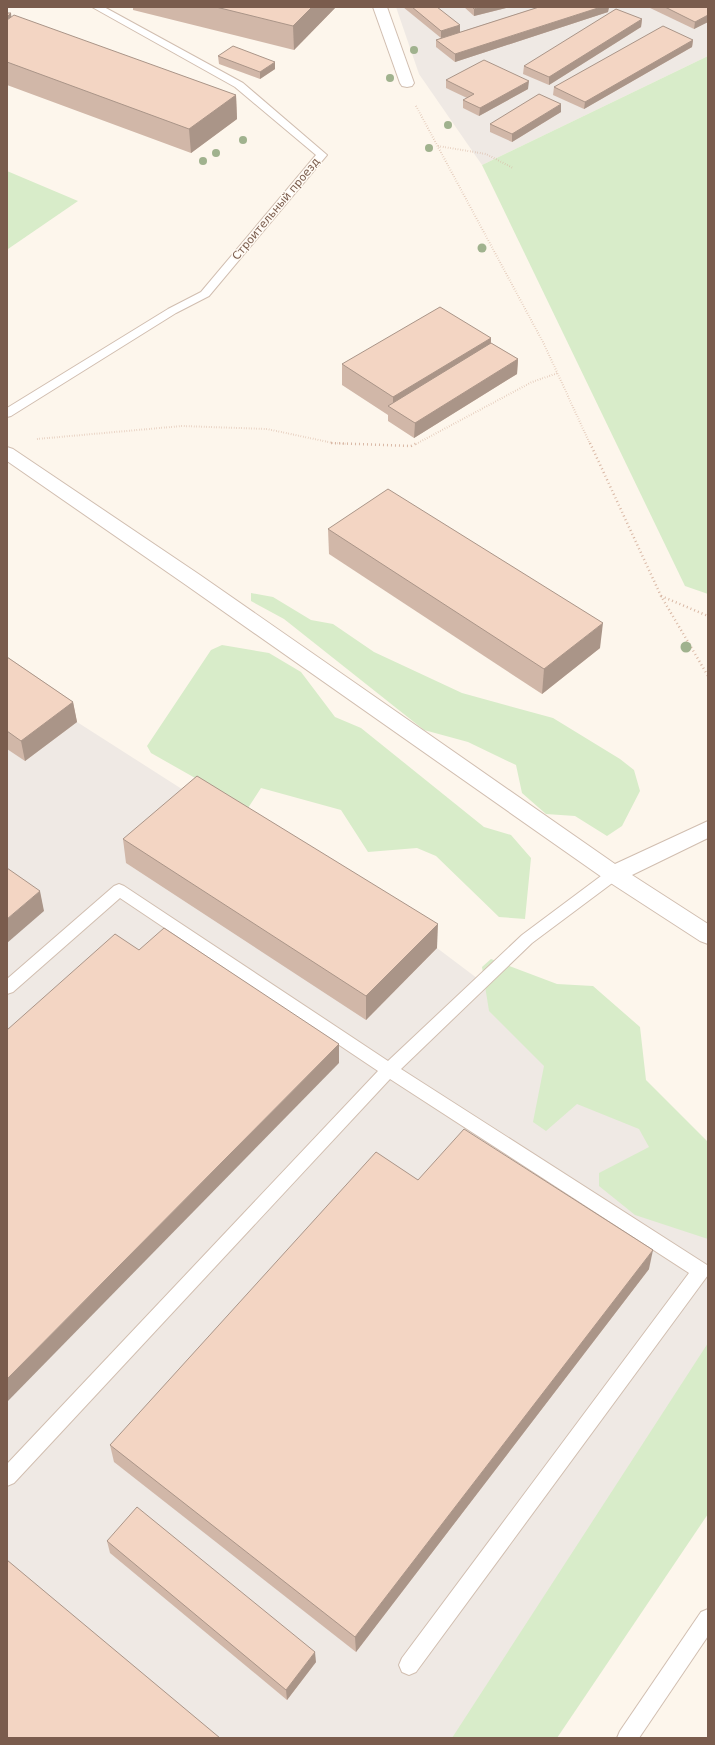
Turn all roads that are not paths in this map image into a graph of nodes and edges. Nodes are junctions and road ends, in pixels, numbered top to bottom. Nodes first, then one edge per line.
1 (98, 7) edge
2 (380, 7) edge
3 (407, 83) road end
4 (7, 413) edge
5 (7, 454) edge
6 (708, 829) edge
7 (614, 874) junction
8 (708, 935) edge
9 (7, 988) edge
10 (389, 1070) junction
11 (7, 1477) edge
12 (708, 1619) edge
13 (409, 1665) dead end
14 (627, 1738) edge

1 - 4 lane, Строительный проезд
2 - 3 street
5 - 7 street
6 - 7 street
7 - 8 street
7 - 10 lane
9 - 10 lane
10 - 11 lane
10 - 13 lane
12 - 14 lane

